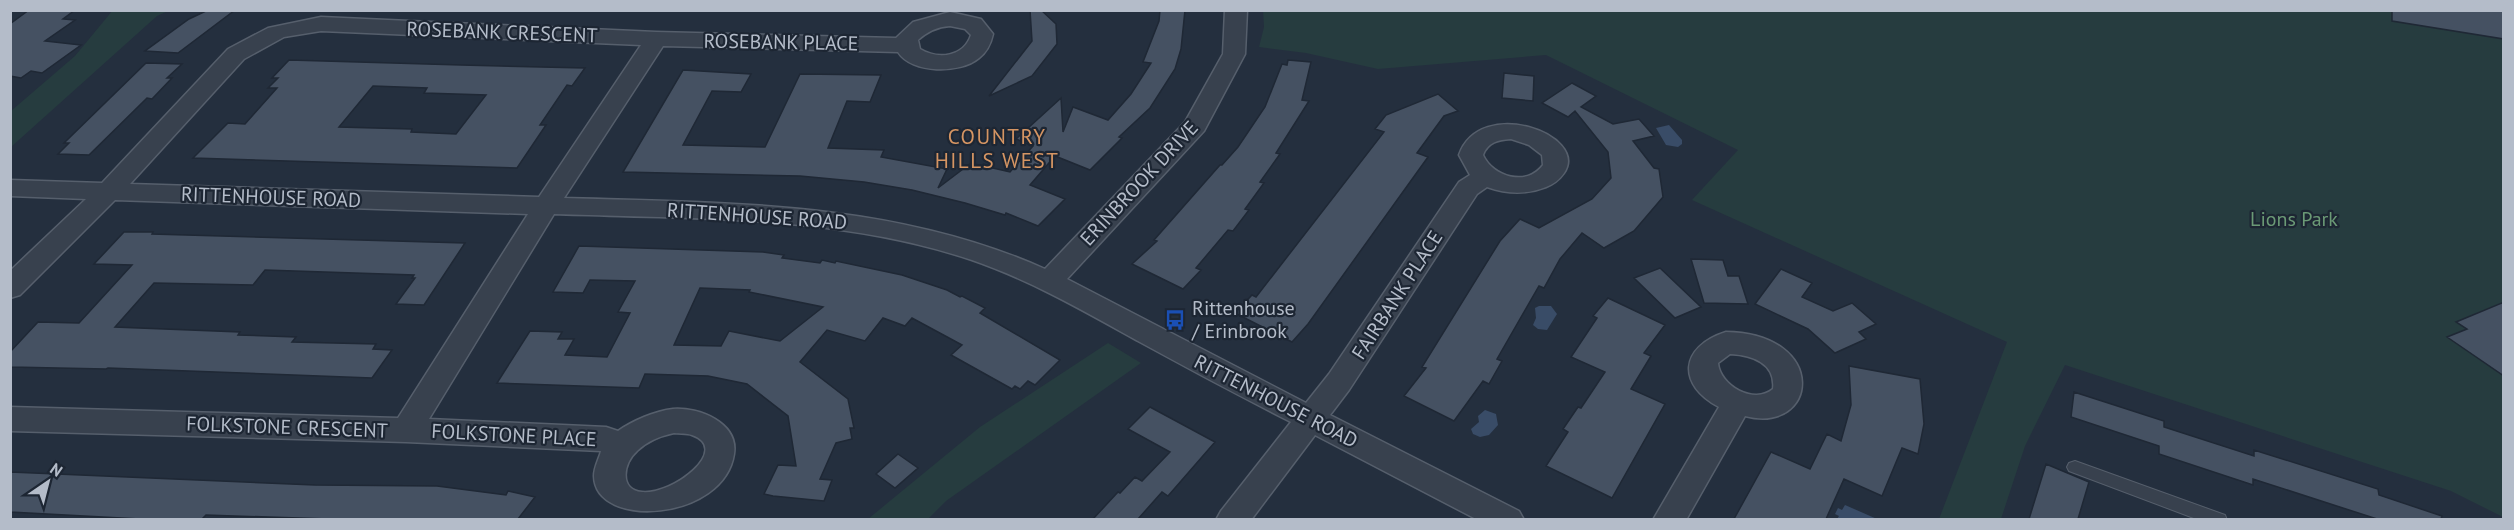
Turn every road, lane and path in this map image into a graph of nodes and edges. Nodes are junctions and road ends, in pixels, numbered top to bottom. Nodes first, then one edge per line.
1 (1236, 10) edge
2 (656, 39) junction
3 (906, 45) dead end
4 (1486, 176) dead end
5 (10, 188) edge
6 (108, 192) junction
7 (547, 205) junction
8 (1049, 282) junction
9 (10, 288) edge
10 (1737, 404) dead end
11 (10, 419) edge
12 (1311, 419) junction
13 (406, 430) junction
14 (621, 447) dead end
15 (2075, 467) dead end
16 (2180, 513) edge
17 (1232, 519) edge
18 (1508, 519) edge
19 (1669, 519) edge
20 (2219, 519) edge

1 - 8 street, ERINBROOK DRIVE
2 - 3 street, ROSEBANK PLACE
2 - 6 street, ROSEBANK CRESCENT
2 - 7 street
4 - 12 street, FAIRBANK PLACE
5 - 6 street, RITTENHOUSE ROAD
6 - 7 street, RITTENHOUSE ROAD
6 - 9 street
7 - 8 street, RITTENHOUSE ROAD
7 - 13 street, FOLKSTONE CRESCENT
8 - 12 street, RITTENHOUSE ROAD
10 - 19 street
11 - 13 street, FOLKSTONE CRESCENT
12 - 17 street, FAIRBANK PLACE
12 - 18 street, RITTENHOUSE ROAD
13 - 14 street, FOLKSTONE PLACE
15 - 16 lane
16 - 20 lane

